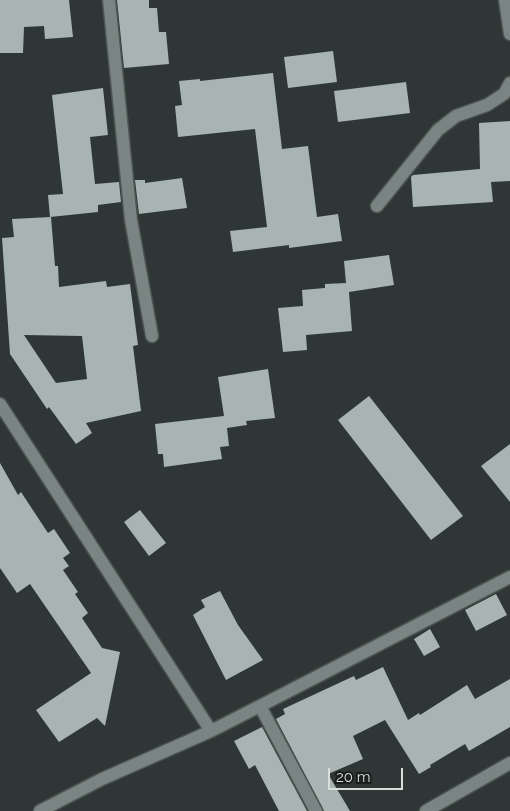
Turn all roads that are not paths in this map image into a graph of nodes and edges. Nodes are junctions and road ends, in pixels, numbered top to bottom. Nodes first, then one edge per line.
1 (109, 0) edge
2 (505, 0) edge
3 (510, 34) edge
4 (510, 83) edge
5 (377, 206) dead end
6 (152, 336) dead end
7 (0, 404) edge
8 (510, 577) edge
9 (260, 706) junction
10 (210, 730) junction
11 (510, 763) edge
12 (40, 811) edge
13 (316, 811) edge
14 (426, 811) edge

1 - 6 street
2 - 3 street
4 - 5 street
7 - 10 street
8 - 9 street
9 - 10 street
9 - 13 street
10 - 12 street
11 - 14 street

